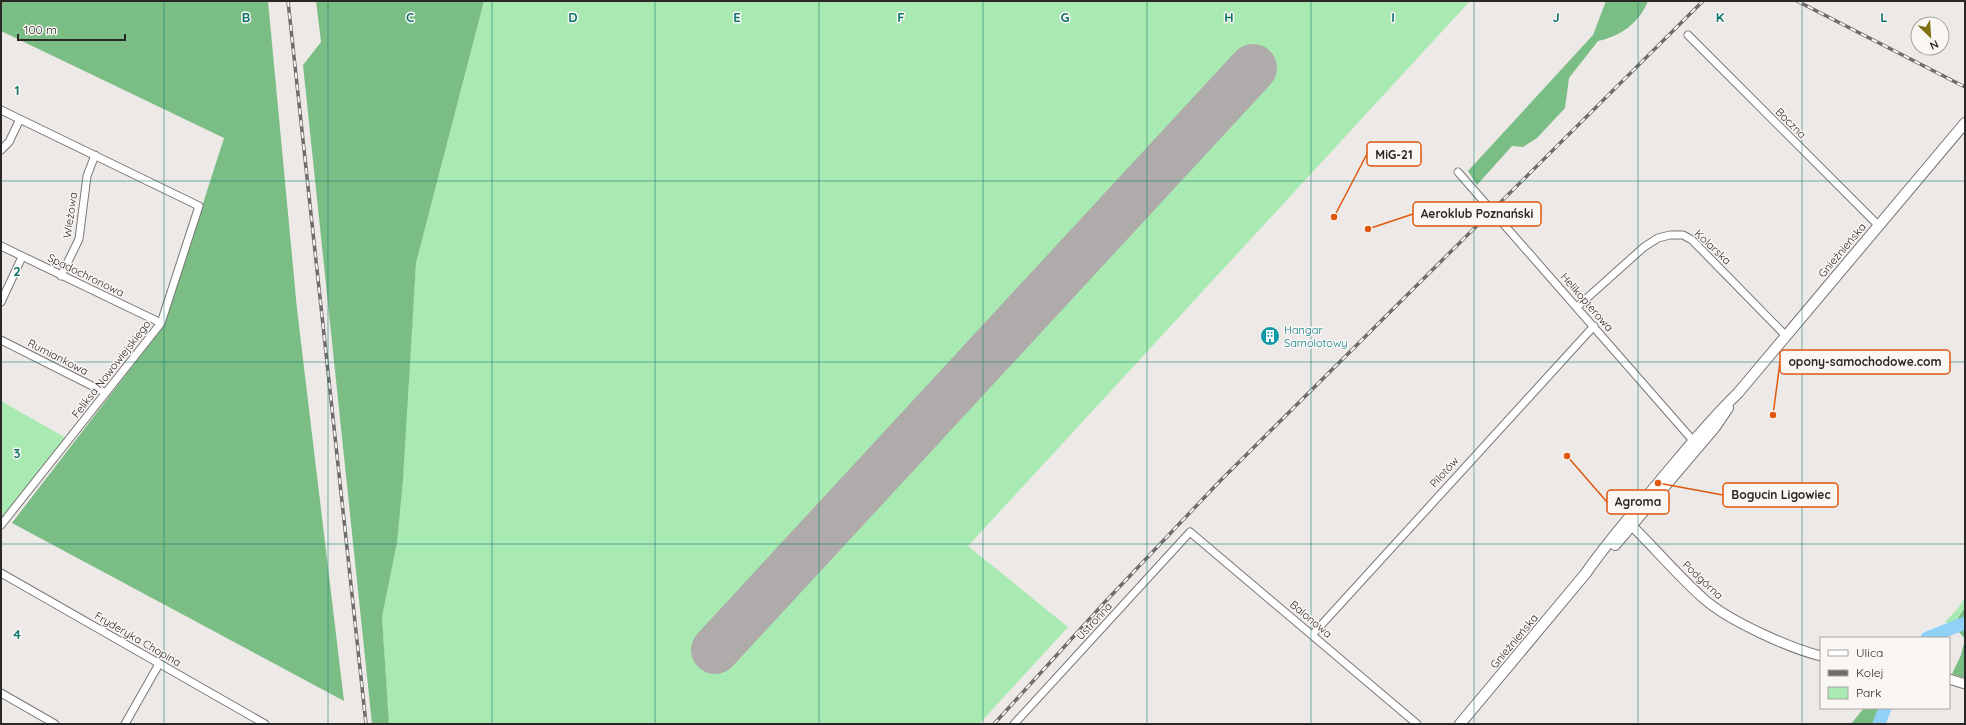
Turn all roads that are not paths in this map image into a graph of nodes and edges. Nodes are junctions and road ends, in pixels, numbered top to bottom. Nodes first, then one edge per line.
1 (1688, 35) dead end
2 (1, 110) edge
3 (20, 120) junction
4 (1965, 123) edge
5 (1, 150) edge
6 (95, 155) junction
7 (1458, 172) dead end
8 (1879, 226) junction
9 (1, 246) edge
10 (22, 257) junction
11 (61, 276) junction
12 (1, 302) edge
13 (1577, 307) junction
14 (161, 323) junction
15 (1594, 326) junction
16 (1786, 336) junction
17 (1, 340) edge
18 (106, 393) junction
19 (1696, 444) junction
20 (1629, 523) junction
21 (1, 525) edge
22 (1190, 532) joint
23 (1, 573) edge
24 (1312, 634) junction
25 (1820, 656) edge
26 (159, 664) junction
27 (1950, 679) edge
28 (1965, 684) edge
29 (1, 693) edge
30 (55, 724) edge
31 (125, 724) edge
32 (265, 724) edge
33 (1014, 724) edge
34 (1417, 724) edge
35 (1460, 724) edge

1 - 8 street, Boczna
2 - 3 street
3 - 5 street
3 - 6 street
4 - 8 main road, Gnieźnieńska
6 - 11 street, Wieżowa
6 - 14 street, Feliksa Nowowiejskiego
7 - 13 street, Helikopterowa
8 - 16 main road, Gnieźnieńska
9 - 10 street, Spadochronowa
10 - 11 street, Spadochronowa
10 - 12 street
11 - 14 street, Spadochronowa
13 - 15 street, Helikopterowa
13 - 16 street, Kolarska
14 - 18 street, Feliksa Nowowiejskiego
15 - 19 street, Helikopterowa
15 - 24 street, Pilotów
16 - 19 main road, Gnieźnieńska
17 - 18 street, Rumiankowa
18 - 21 street, Feliksa Nowowiejskiego
19 - 20 main road, Gnieźnieńska
20 - 25 street, Podgórna
20 - 35 main road, Gnieźnieńska
22 - 24 street, Balonowa
22 - 33 street, Ustronna
23 - 26 street, Fryderyka Chopina
24 - 34 street, Balonowa
26 - 31 street
26 - 32 street, Fryderyka Chopina
27 - 28 street
29 - 30 street

